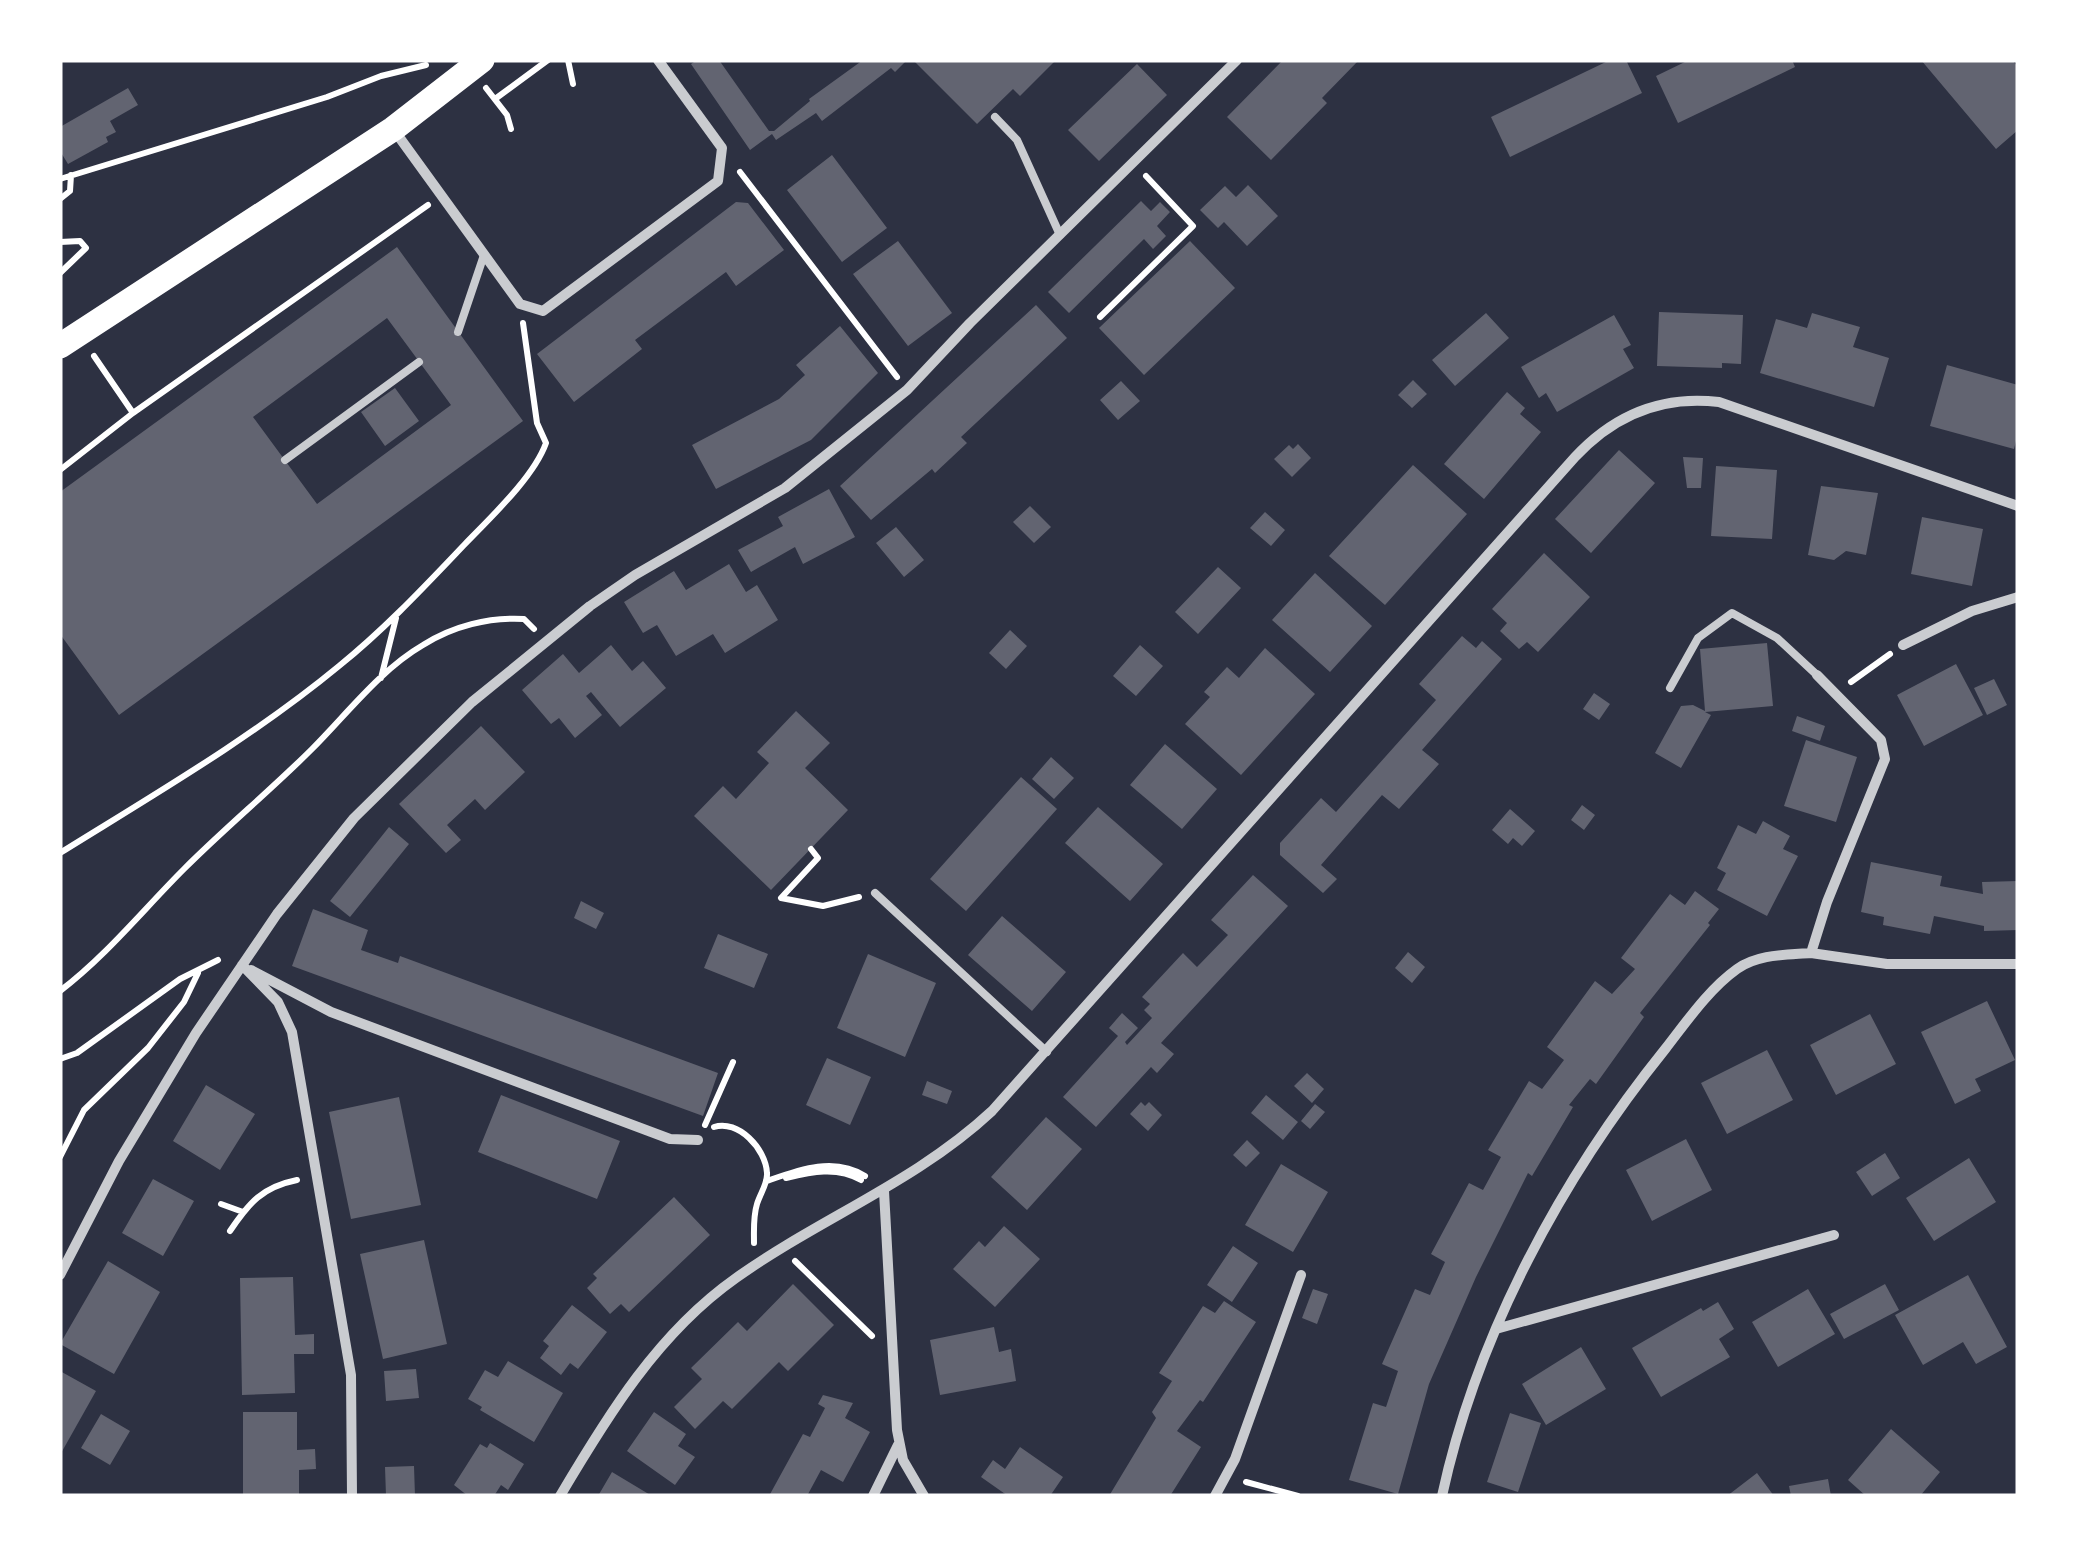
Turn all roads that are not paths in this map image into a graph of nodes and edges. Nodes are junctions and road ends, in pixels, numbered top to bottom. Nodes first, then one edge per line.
1 (658, 60) edge
2 (1237, 60) edge
3 (477, 64) edge
4 (995, 117) dead end
5 (393, 129) junction
6 (1060, 235) junction
7 (484, 255) junction
8 (458, 332) dead end
9 (69, 340) edge
10 (419, 362) dead end
11 (285, 460) dead end
12 (2018, 506) edge
13 (2018, 597) edge
14 (1903, 644) road end
15 (1817, 674) joint
16 (1670, 688) dead end
17 (875, 893) road end
18 (1811, 953) junction
19 (2018, 964) edge
20 (242, 965) junction
21 (1047, 1052) junction
22 (698, 1140) road end
23 (879, 1193) junction
24 (1834, 1235) dead end
25 (60, 1274) edge
26 (1300, 1275) dead end
27 (1496, 1329) junction
28 (898, 1444) junction
29 (352, 1496) edge
30 (560, 1496) edge
31 (873, 1496) edge
32 (924, 1496) edge
33 (1214, 1496) edge
34 (1442, 1496) edge

1 - 7 street
2 - 6 street
3 - 5 main road
4 - 6 lane
5 - 7 street
5 - 9 main road
6 - 20 street
7 - 8 lane
10 - 11 lane
12 - 21 street
13 - 14 street
15 - 16 lane
15 - 18 street
17 - 21 lane
18 - 19 street
18 - 27 street
20 - 22 street
20 - 25 street
20 - 29 street
21 - 23 street
23 - 28 street
23 - 30 street
24 - 27 street
26 - 33 street
27 - 34 street
28 - 31 street
28 - 32 street

